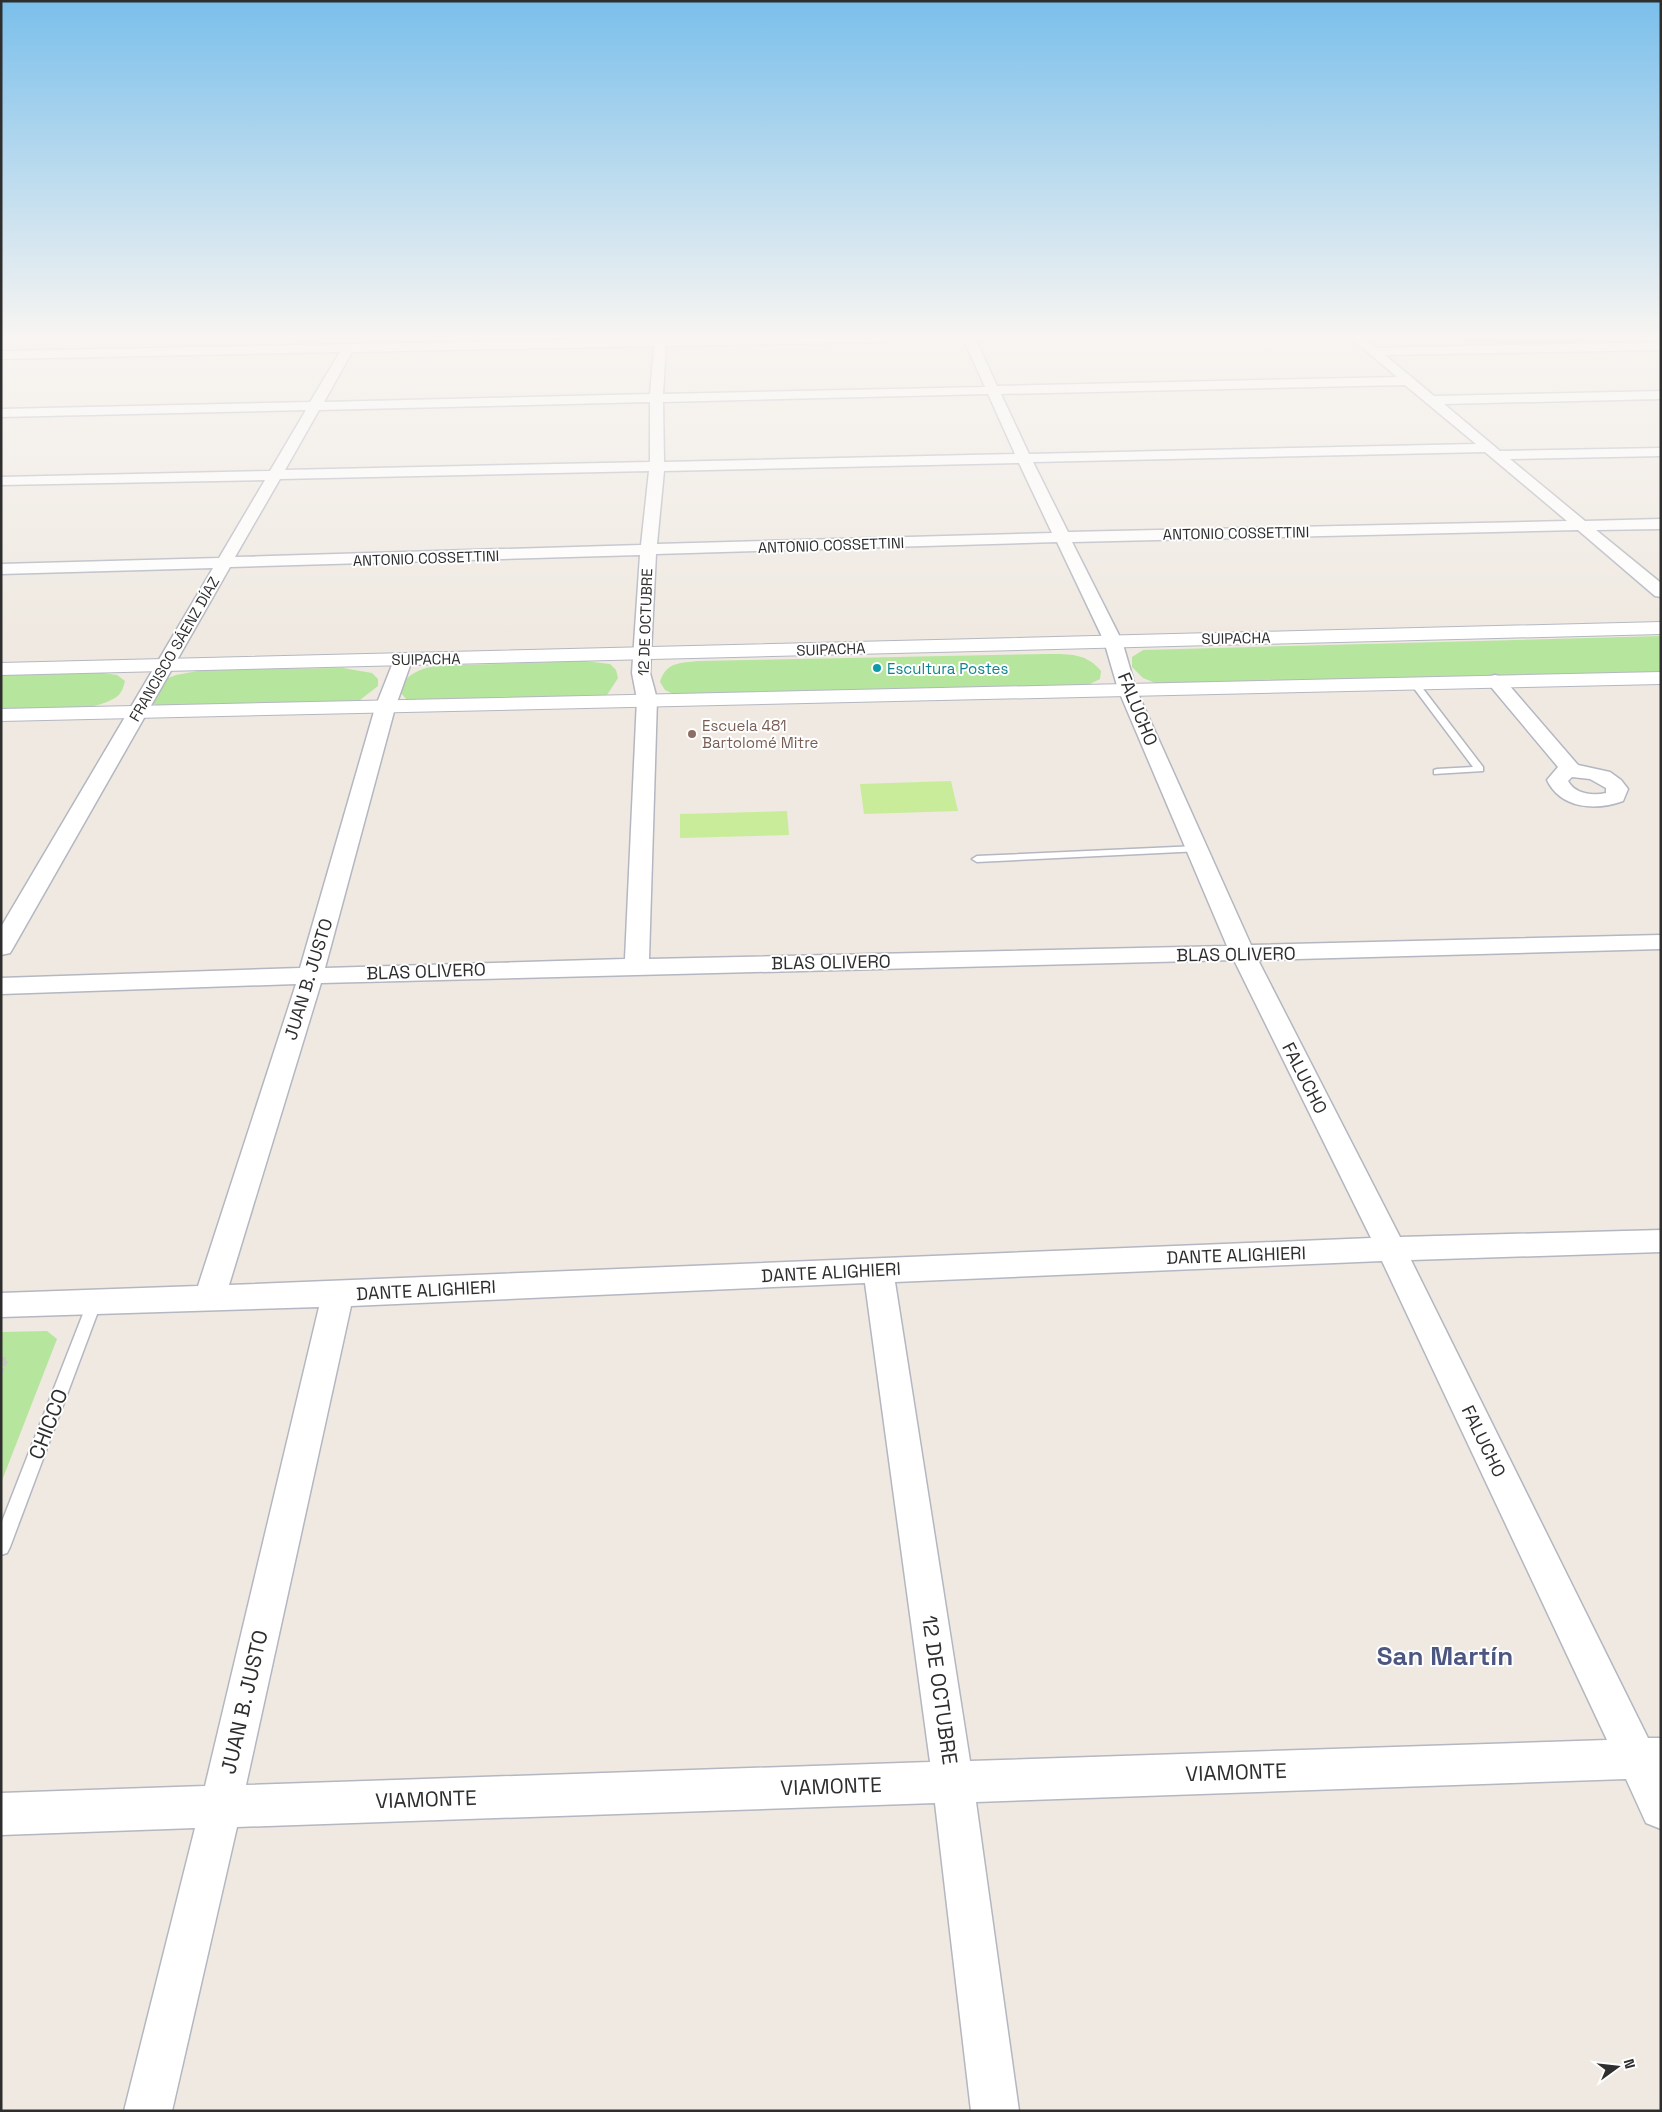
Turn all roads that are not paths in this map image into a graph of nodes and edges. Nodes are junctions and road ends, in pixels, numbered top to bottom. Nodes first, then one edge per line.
1 (298, 437) edge
2 (657, 437) edge
3 (1014, 437) edge
4 (1475, 437) edge
5 (1493, 451) junction
6 (1661, 452) edge
7 (1023, 457) junction
8 (657, 466) junction
9 (277, 474) junction
10 (1, 481) edge
11 (1661, 524) edge
12 (1580, 525) junction
13 (1062, 537) junction
14 (648, 551) junction
15 (224, 564) junction
16 (1, 569) edge
17 (1661, 592) edge
18 (1661, 628) edge
19 (1113, 641) junction
20 (642, 654) junction
21 (403, 660) junction
22 (164, 665) junction
23 (1, 669) edge
24 (1661, 678) edge
25 (1495, 681) junction
26 (1414, 683) junction
27 (1127, 689) junction
28 (647, 699) junction
29 (385, 708) junction
30 (136, 713) junction
31 (1, 715) edge
32 (1572, 771) dead end
33 (1437, 772) dead end
34 (1197, 848) junction
35 (977, 859) dead end
36 (1661, 942) edge
37 (1, 948) edge
38 (1243, 954) junction
39 (637, 966) junction
40 (311, 974) junction
41 (1, 986) edge
42 (1661, 1241) edge
43 (1391, 1249) junction
44 (878, 1269) junction
45 (338, 1294) junction
46 (210, 1297) junction
47 (95, 1301) junction
48 (1, 1305) edge
49 (1, 1547) edge
50 (1649, 1758) edge
51 (953, 1782) junction
52 (221, 1806) junction
53 (1661, 1808) edge
54 (1, 1814) edge
55 (148, 2111) edge
56 (995, 2111) edge

1 - 9 street, FRANCISCO SÁENZ DÍAZ
2 - 8 street, 12 DE OCTUBRE
3 - 7 street, FALUCHO
4 - 5 street
5 - 6 street
5 - 7 street
5 - 12 street
7 - 8 street
7 - 13 street, FALUCHO
8 - 9 street
8 - 14 street, 12 DE OCTUBRE
9 - 10 street
9 - 15 street, FRANCISCO SÁENZ DÍAZ
11 - 12 street, ANTONIO COSSETTINI
12 - 13 street, ANTONIO COSSETTINI
12 - 17 street
13 - 14 street, ANTONIO COSSETTINI
13 - 19 street, FALUCHO
14 - 15 street, ANTONIO COSSETTINI
14 - 20 street, 12 DE OCTUBRE
15 - 16 street, ANTONIO COSSETTINI
15 - 22 street, FRANCISCO SÁENZ DÍAZ
18 - 19 street, SUIPACHA
19 - 20 street, SUIPACHA
19 - 27 street, FALUCHO
20 - 21 street, SUIPACHA
20 - 28 street, 12 DE OCTUBRE
21 - 22 street, SUIPACHA
21 - 29 street, JUAN B. JUSTO
22 - 23 street, SUIPACHA
22 - 30 street, FRANCISCO SÁENZ DÍAZ
24 - 25 street
25 - 26 street
25 - 32 street
26 - 27 street
26 - 33 lane
27 - 28 street
27 - 34 street, FALUCHO
28 - 29 street
28 - 39 street, 12 DE OCTUBRE
29 - 30 street
29 - 40 street, JUAN B. JUSTO
30 - 31 street
30 - 37 street, FRANCISCO SÁENZ DÍAZ
34 - 35 lane
34 - 38 street, FALUCHO
36 - 38 street, BLAS OLIVERO
38 - 39 street, BLAS OLIVERO
38 - 43 street, FALUCHO
39 - 40 street, BLAS OLIVERO
40 - 41 street, BLAS OLIVERO
40 - 46 street, JUAN B. JUSTO
42 - 43 street, DANTE ALIGHIERI
43 - 44 street, DANTE ALIGHIERI
43 - 50 street, FALUCHO
44 - 45 street, DANTE ALIGHIERI
44 - 51 street, 12 DE OCTUBRE
45 - 46 street, DANTE ALIGHIERI
45 - 52 street, JUAN B. JUSTO
46 - 47 street, DANTE ALIGHIERI
47 - 48 street, DANTE ALIGHIERI
47 - 49 lane, CHICCO
50 - 51 street, VIAMONTE
50 - 53 street, FALUCHO
51 - 52 street, VIAMONTE
51 - 56 street, 12 DE OCTUBRE
52 - 54 street, VIAMONTE
52 - 55 street, JUAN B. JUSTO

